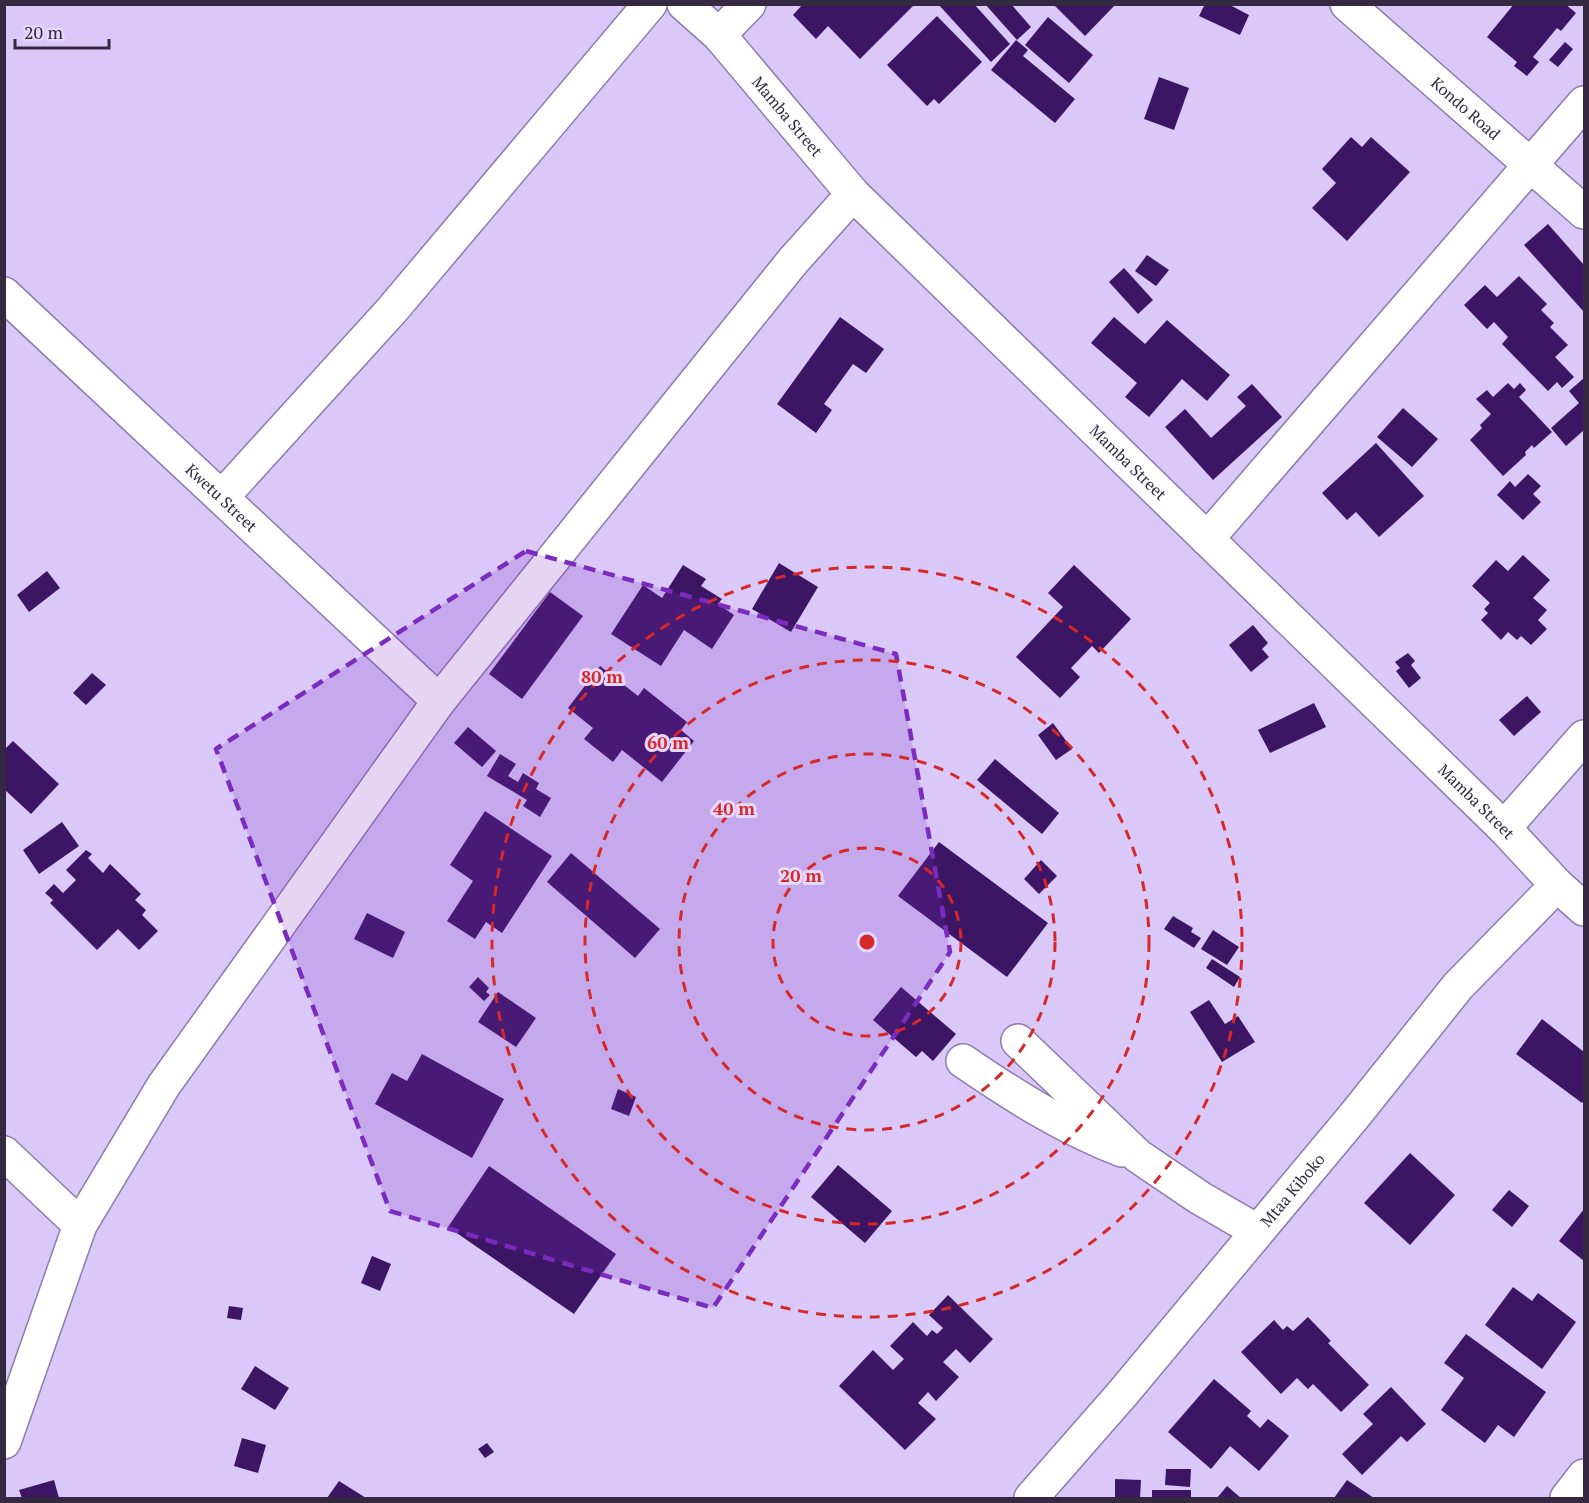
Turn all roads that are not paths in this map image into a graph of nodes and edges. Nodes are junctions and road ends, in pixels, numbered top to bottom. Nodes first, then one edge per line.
1 (650, 4) edge
2 (684, 4) edge
3 (749, 4) edge
4 (1347, 4) edge
5 (719, 35) junction
6 (1584, 104) edge
7 (1531, 165) junction
8 (853, 194) junction
9 (1584, 212) edge
10 (4, 294) edge
11 (222, 497) junction
12 (1207, 539) junction
13 (439, 700) junction
14 (1584, 738) edge
15 (1504, 828) junction
16 (1557, 885) junction
17 (1584, 909) edge
18 (1018, 1041) dead end
19 (963, 1061) dead end
20 (4, 1153) edge
21 (1138, 1156) junction
22 (80, 1225) junction
23 (1257, 1231) junction
24 (4, 1442) edge
25 (1584, 1476) edge
26 (1030, 1498) edge
27 (1567, 1498) edge

1 - 11 street
2 - 5 street, Mamba Street
3 - 5 street
4 - 7 street, Kondo Road
5 - 8 street, Mamba Street
6 - 7 street
7 - 9 street, Kondo Road
7 - 12 street
8 - 12 street, Mamba Street
8 - 13 street
10 - 11 street, Kwetu Street
11 - 13 street, Kwetu Street
12 - 15 street, Mamba Street
13 - 22 street
14 - 15 street
15 - 16 street, Mamba Street
16 - 17 street, Mamba Street
16 - 23 street, Mtaa Kiboko
18 - 21 street
19 - 21 street
20 - 22 street
21 - 23 street
22 - 24 street
23 - 26 street, Mtaa Kiboko
25 - 27 street

